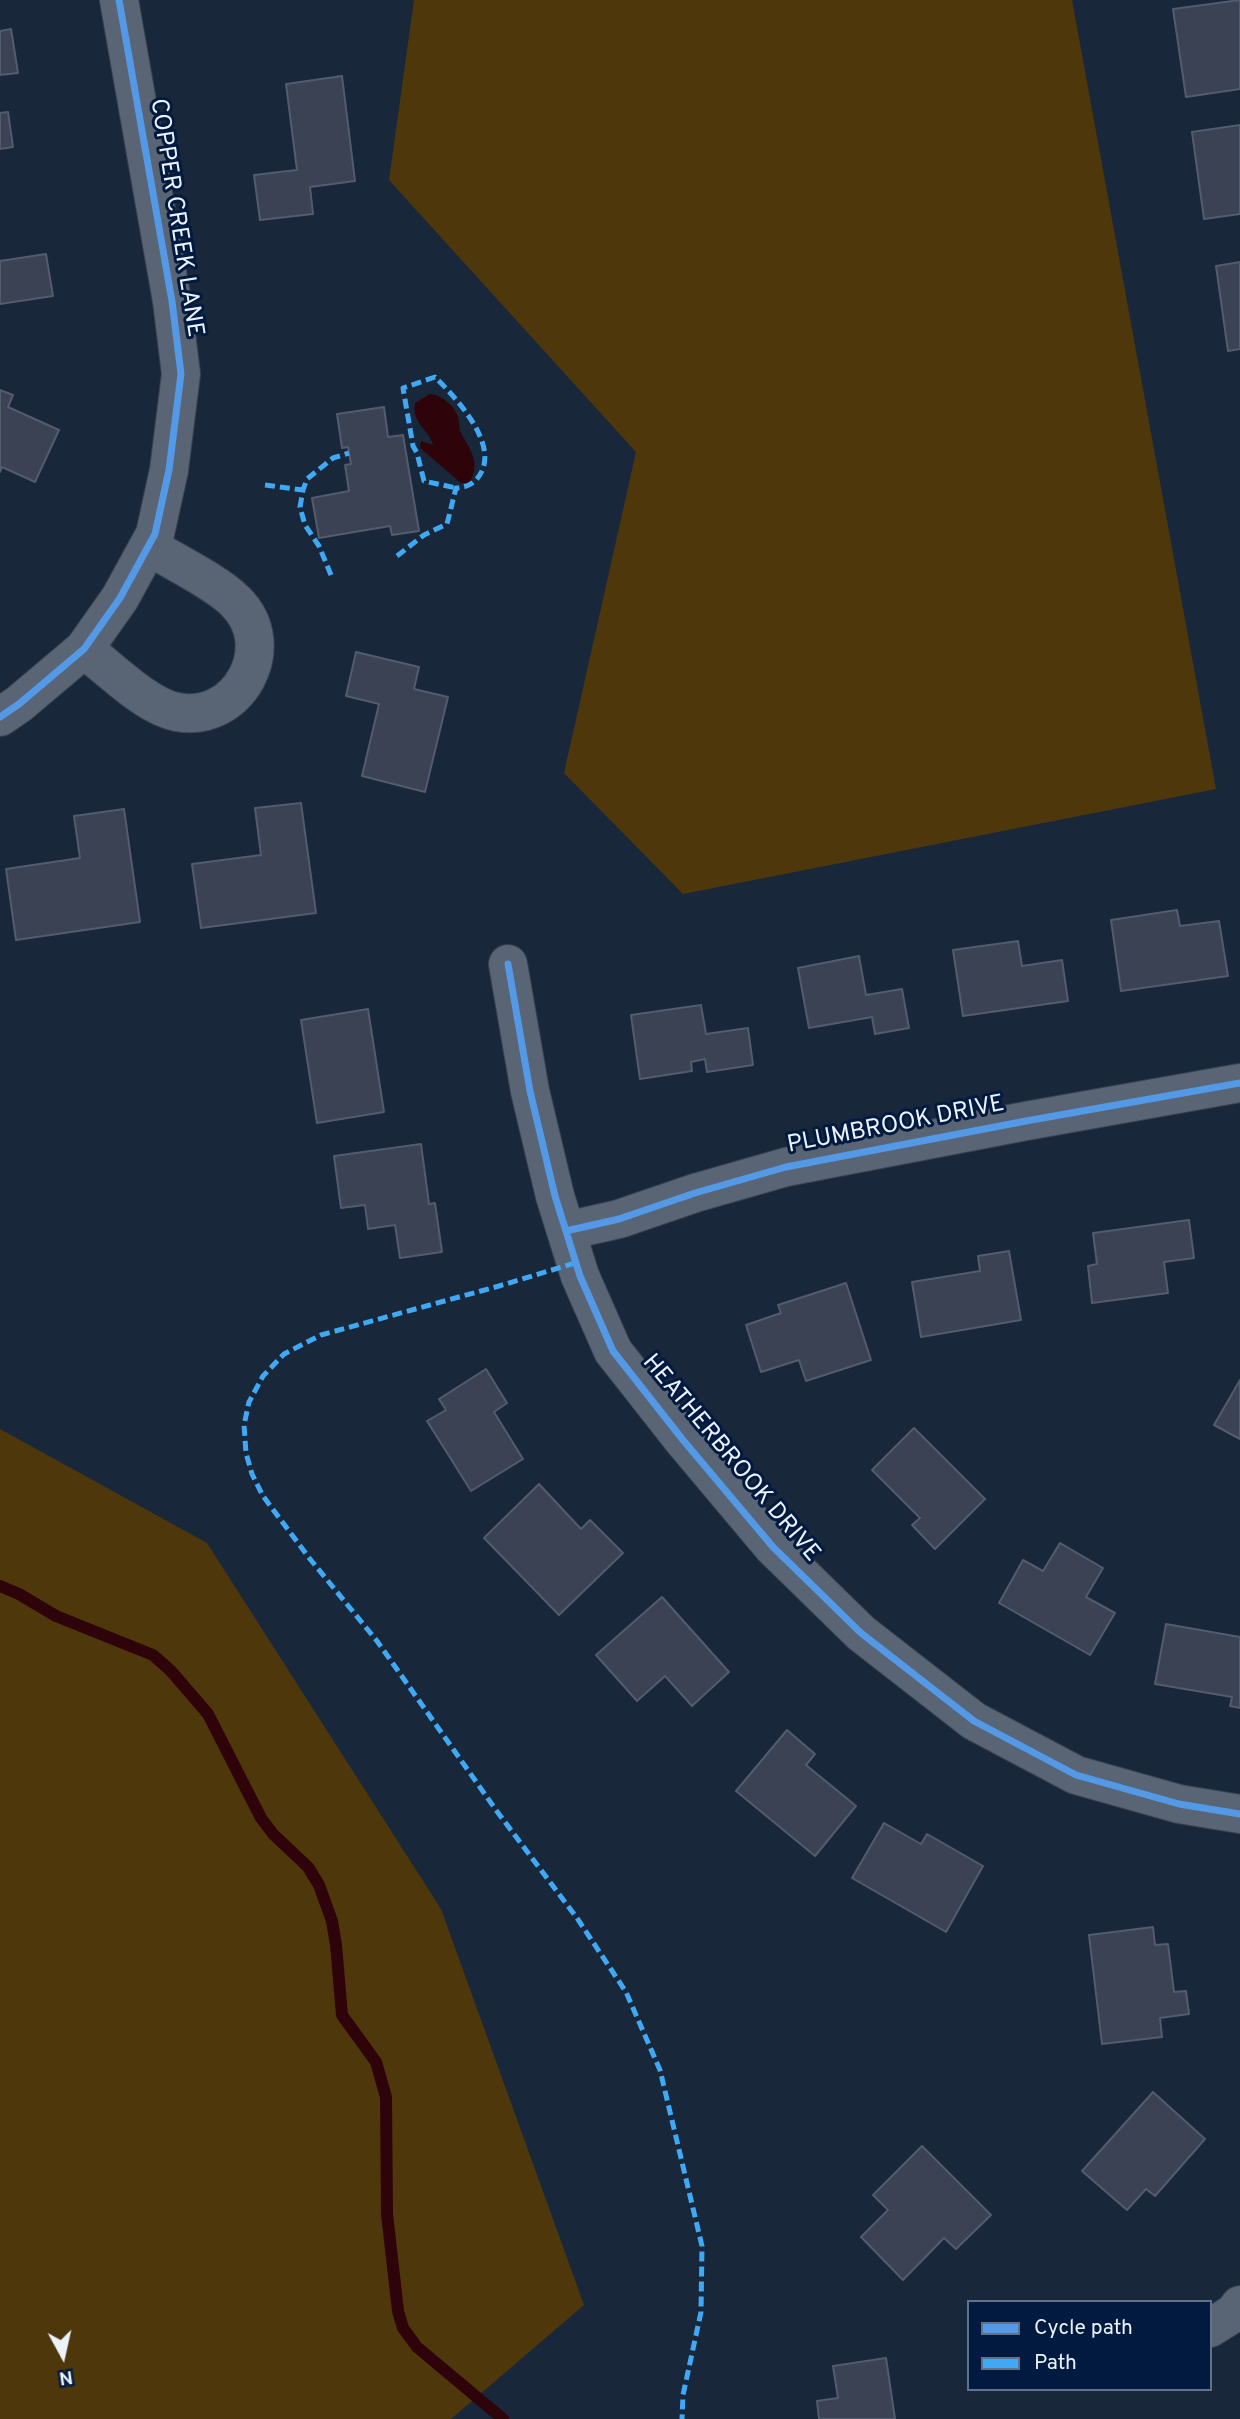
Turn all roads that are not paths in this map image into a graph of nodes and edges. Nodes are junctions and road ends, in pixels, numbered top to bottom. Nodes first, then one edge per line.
1 (119, 0) edge
2 (150, 547) junction
3 (84, 649) junction
4 (0, 717) edge
5 (508, 964) dead end
6 (1240, 1083) edge
7 (566, 1231) junction
8 (1240, 1814) edge
9 (1240, 2305) edge
10 (1212, 2327) edge

1 - 2 street, COPPER CREEK LANE
2 - 3 street, COPPER CREEK LANE
2 - 3 street
3 - 4 street, COPPER CREEK LANE
5 - 7 street, HEATHERBROOK DRIVE
6 - 7 street, PLUMBROOK DRIVE
7 - 8 street, HEATHERBROOK DRIVE
9 - 10 street

